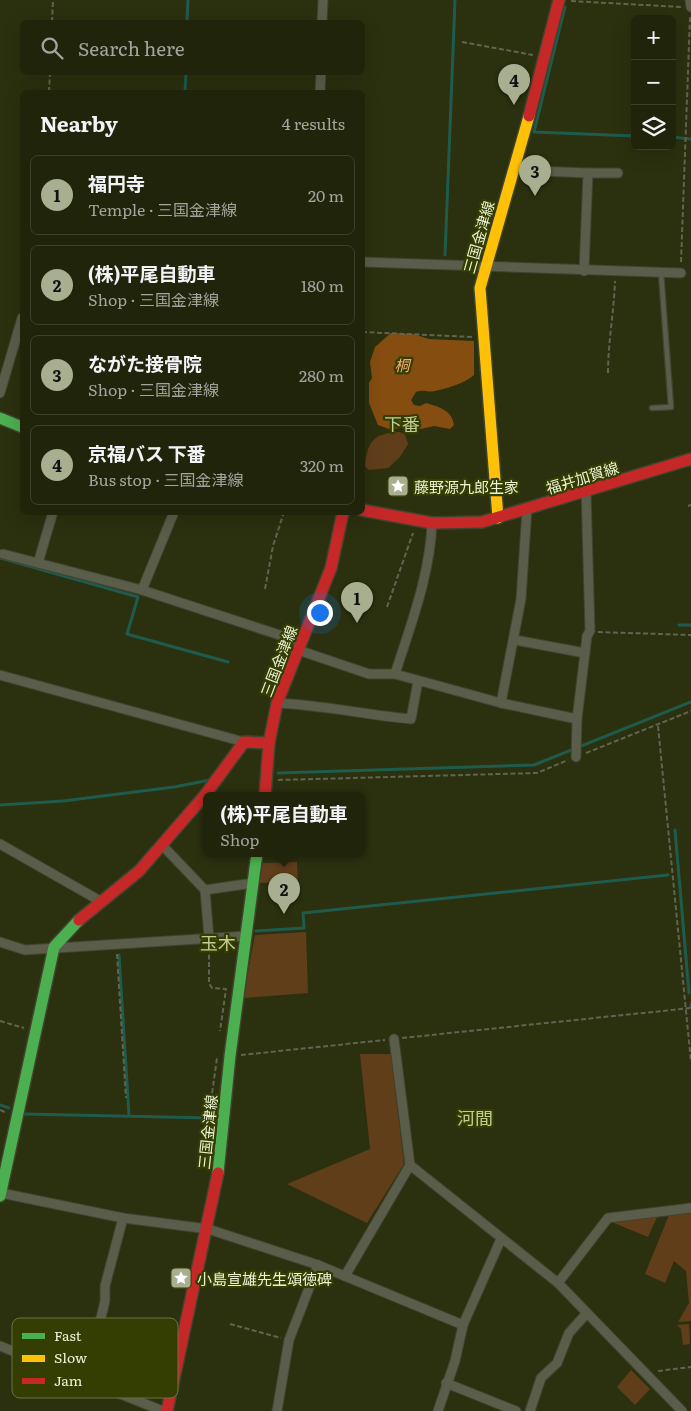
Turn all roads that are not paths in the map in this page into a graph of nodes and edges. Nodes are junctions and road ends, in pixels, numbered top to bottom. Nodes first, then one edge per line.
1 (323, 0) edge
2 (559, 0) edge
3 (690, 0) edge
4 (690, 7) edge
5 (322, 20) edge
6 (320, 75) edge
7 (320, 90) edge
8 (514, 170) junction
9 (588, 172) junction
10 (618, 173) dead end
11 (365, 262) edge
12 (484, 268) junction
13 (584, 270) junction
14 (661, 273) junction
15 (681, 273) road end
16 (20, 325) edge
17 (0, 394) edge
18 (652, 408) dead end
19 (0, 418) edge
20 (20, 426) edge
21 (691, 459) edge
22 (586, 491) junction
23 (528, 509) junction
24 (365, 511) edge
25 (52, 515) edge
26 (173, 515) edge
27 (342, 515) edge
28 (498, 518) junction
29 (432, 523) junction
30 (2, 554) dead end
31 (38, 563) junction
32 (142, 590) junction
33 (515, 640) junction
34 (300, 646) junction
35 (585, 652) junction
36 (395, 674) junction
37 (0, 675) edge
38 (418, 681) junction
39 (500, 703) junction
40 (277, 704) junction
41 (577, 719) junction
42 (244, 742) junction
43 (269, 743) junction
44 (576, 757) road end
45 (208, 792) edge
46 (265, 792) edge
47 (203, 797) edge
48 (0, 844) edge
49 (162, 845) junction
50 (256, 857) edge
51 (253, 883) junction
52 (205, 890) junction
53 (102, 902) junction
54 (246, 936) junction
55 (209, 938) junction
56 (0, 942) edge
57 (54, 947) junction
58 (394, 1039) road end
59 (410, 1165) junction
60 (0, 1195) edge
61 (691, 1208) edge
62 (123, 1218) junction
63 (208, 1229) junction
64 (501, 1239) junction
65 (318, 1265) junction
66 (346, 1276) junction
67 (558, 1283) junction
68 (587, 1313) junction
69 (101, 1318) edge
70 (463, 1325) junction
71 (0, 1346) edge
72 (12, 1351) edge
73 (178, 1362) edge
74 (446, 1383) junction
75 (132, 1398) edge
76 (170, 1398) edge
77 (163, 1411) edge
78 (167, 1411) edge
79 (276, 1411) edge
80 (438, 1411) edge
81 (516, 1411) edge
82 (530, 1411) edge
83 (682, 1411) edge

1 - 5 street
2 - 8 main road, 三国金津線
3 - 4 street
6 - 7 street
8 - 9 street
8 - 12 main road, 三国金津線
9 - 10 street
9 - 13 street
11 - 12 street
12 - 13 street
12 - 28 main road, 三国金津線
13 - 14 street
14 - 15 street
14 - 18 lane
16 - 17 street
19 - 20 main road
21 - 22 main road, 福井加賀線
22 - 23 main road, 福井加賀線
22 - 35 street
23 - 28 main road, 福井加賀線
23 - 33 street
24 - 29 main road, 福井加賀線
25 - 31 street
26 - 32 street
27 - 34 main road, 三国金津線
28 - 29 main road, 福井加賀線
29 - 36 street
30 - 31 street
31 - 32 street
32 - 34 street
33 - 35 street
33 - 39 street
34 - 36 street
34 - 40 main road, 三国金津線
35 - 41 street
36 - 38 street
37 - 42 street
38 - 39 street
38 - 40 street
39 - 41 street
40 - 43 main road, 三国金津線
41 - 44 street
42 - 43 main road
42 - 45 main road
43 - 46 main road, 三国金津線
47 - 49 main road
48 - 53 street
49 - 52 street
49 - 53 main road
50 - 51 main road, 三国金津線
51 - 52 street
51 - 54 main road, 三国金津線
52 - 55 street
53 - 57 main road
54 - 55 street
54 - 63 main road, 三国金津線
55 - 57 street
56 - 57 street
57 - 60 main road
58 - 59 street
59 - 64 street
59 - 66 street
60 - 62 street
61 - 67 street
62 - 63 street
62 - 69 street
63 - 65 street
63 - 73 main road, 三国金津線
64 - 67 street
64 - 70 street
65 - 66 street
65 - 79 street
66 - 70 street
67 - 68 street
68 - 82 street
68 - 83 street
70 - 74 street
71 - 72 street
74 - 80 street
74 - 81 street
75 - 77 street
76 - 78 main road, 三国金津線

